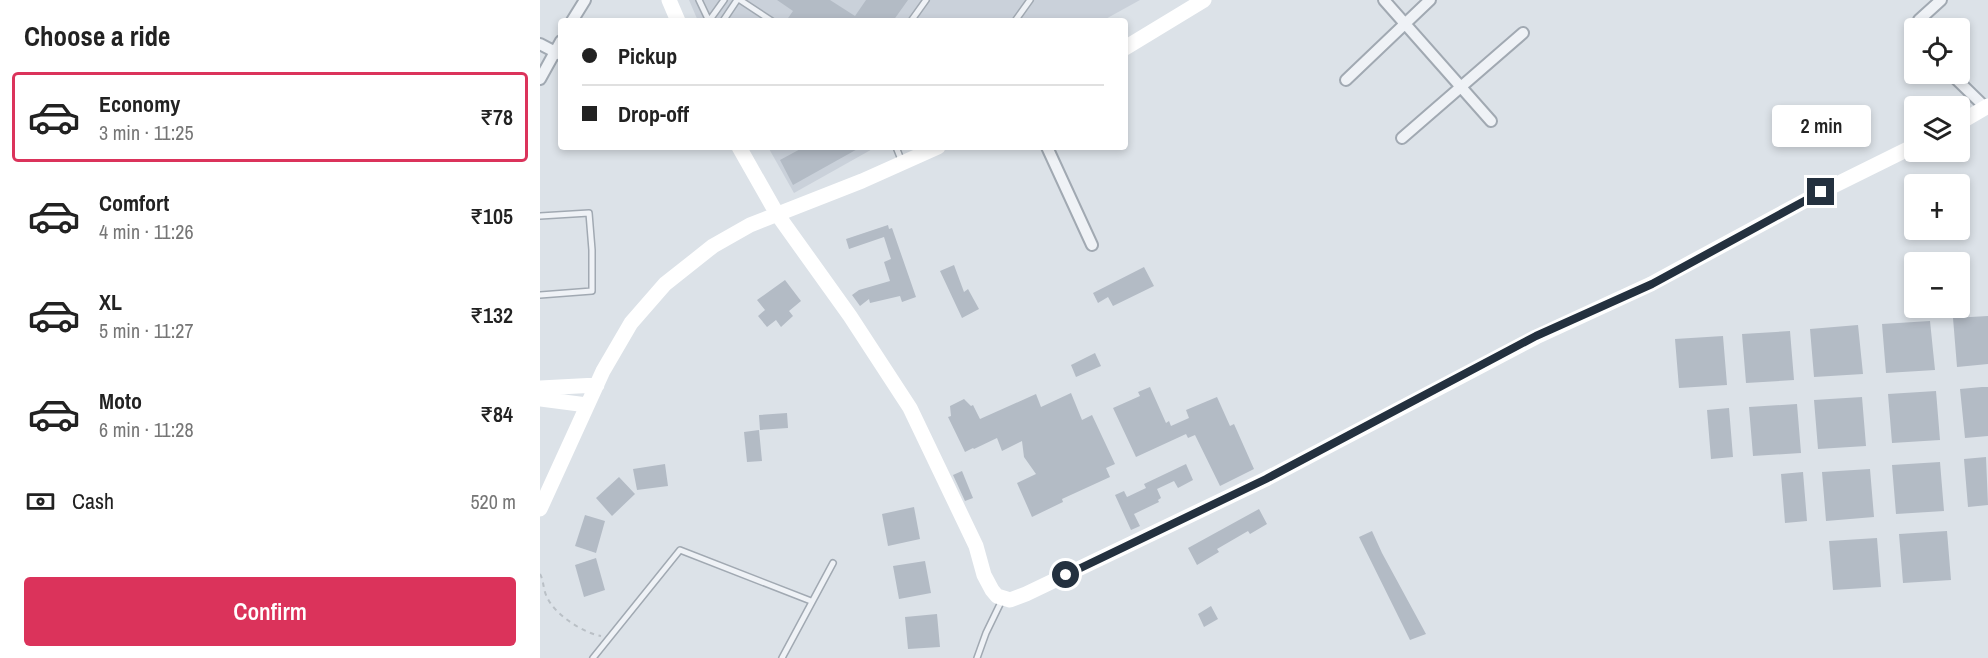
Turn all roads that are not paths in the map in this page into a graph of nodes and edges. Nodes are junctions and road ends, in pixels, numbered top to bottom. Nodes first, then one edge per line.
1 (585, 0) edge
2 (669, 0) edge
3 (699, 0) edge
4 (724, 0) edge
5 (738, 0) edge
6 (926, 0) edge
7 (1030, 0) edge
8 (1204, 0) edge
9 (1384, 0) edge
10 (1430, 0) edge
11 (1941, 0) edge
12 (574, 18) edge
13 (677, 18) edge
14 (708, 18) edge
15 (711, 18) edge
16 (725, 18) edge
17 (766, 18) edge
18 (913, 18) edge
19 (1017, 18) edge
20 (1921, 18) edge
21 (1403, 24) junction
22 (1523, 33) dead end
23 (540, 44) edge
24 (1128, 46) edge
25 (558, 53) edge
26 (540, 79) edge
27 (1346, 80) dead end
28 (1962, 84) edge
29 (1461, 86) junction
30 (1987, 107) edge
31 (1970, 117) edge
32 (1491, 121) dead end
33 (1402, 138) dead end
34 (741, 150) edge
35 (897, 150) edge
36 (930, 150) edge
37 (1048, 150) edge
38 (1904, 151) edge
39 (902, 160) junction
40 (777, 214) junction
41 (540, 216) edge
42 (1092, 245) dead end
43 (540, 295) edge
44 (597, 385) junction
45 (540, 388) edge
46 (540, 399) edge
47 (587, 405) junction
48 (540, 509) edge
49 (833, 563) dead end
50 (1003, 598) junction
51 (811, 602) junction
52 (593, 658) edge
53 (782, 658) edge
54 (978, 658) edge

1 - 12 street
2 - 13 street
3 - 14 lane
4 - 15 lane
5 - 16 lane
5 - 17 lane
6 - 18 lane
7 - 19 lane
8 - 24 street
9 - 21 street
10 - 21 street
11 - 20 street
21 - 27 street
21 - 29 street
22 - 29 street
23 - 25 street
25 - 26 street
28 - 30 street
29 - 32 street
29 - 33 street
30 - 31 street
34 - 40 street
35 - 39 lane
36 - 39 street
37 - 42 street
38 - 50 street
39 - 40 street
40 - 44 street
40 - 50 street
41 - 43 lane
44 - 45 street
44 - 47 street
46 - 47 street
47 - 48 street
49 - 51 lane
50 - 54 lane
51 - 52 lane
51 - 53 lane

